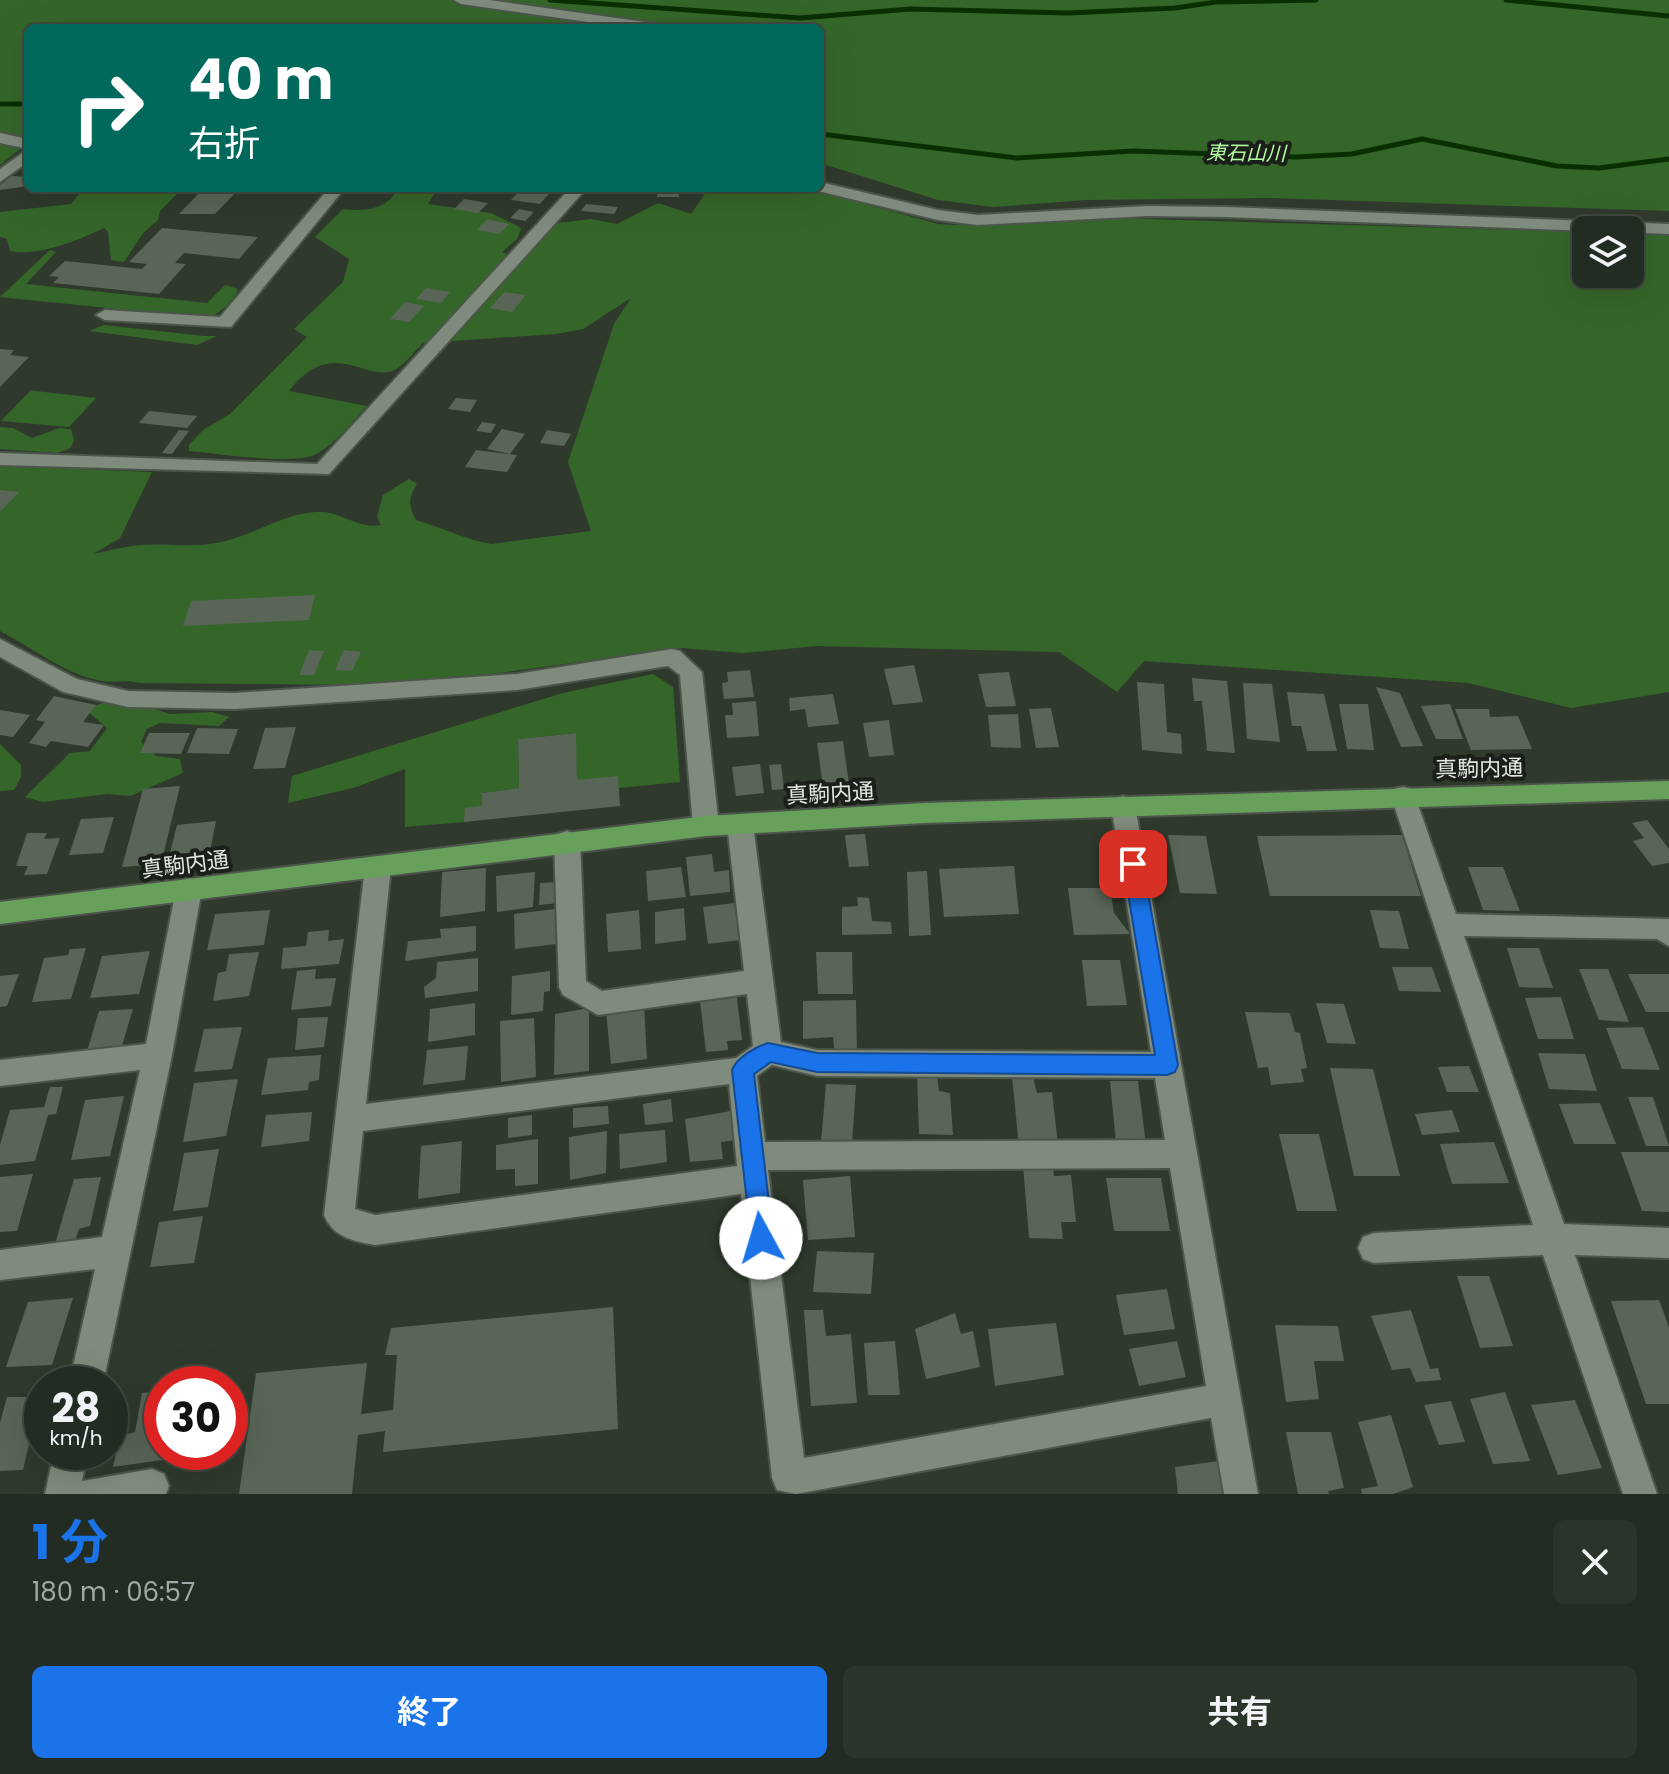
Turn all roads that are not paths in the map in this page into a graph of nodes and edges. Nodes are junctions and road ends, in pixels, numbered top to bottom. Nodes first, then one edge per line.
1 (461, 0) edge
2 (631, 24) edge
3 (0, 138) edge
4 (24, 143) edge
5 (24, 157) edge
6 (0, 177) edge
7 (824, 188) edge
8 (334, 192) edge
9 (575, 192) edge
10 (1669, 229) edge
11 (105, 315) dead end
12 (0, 459) edge
13 (0, 647) edge
14 (1669, 790) edge
15 (1403, 796) junction
16 (1123, 806) junction
17 (740, 824) junction
18 (706, 826) junction
19 (567, 841) junction
20 (378, 867) junction
21 (189, 889) junction
22 (0, 913) edge
23 (1449, 925) junction
24 (1669, 935) edge
25 (760, 980) junction
26 (768, 1052) junction
27 (158, 1055) junction
28 (1167, 1065) junction
29 (742, 1070) junction
30 (0, 1073) edge
31 (351, 1119) junction
32 (1182, 1154) junction
33 (753, 1167) junction
34 (1553, 1239) junction
35 (1669, 1243) edge
36 (1374, 1248) dead end
37 (116, 1251) junction
38 (0, 1265) edge
39 (90, 1366) edge
40 (1224, 1399) junction
41 (67, 1470) edge
42 (152, 1486) dead end
43 (62, 1494) edge
44 (94, 1494) edge
45 (1241, 1494) edge
46 (1640, 1494) edge

1 - 2 street
3 - 4 street
5 - 6 street
7 - 10 street
8 - 11 street
9 - 12 street
13 - 18 street
14 - 15 highway, 真駒内通
15 - 16 highway, 真駒内通
15 - 23 street
16 - 17 highway, 真駒内通
16 - 28 street
17 - 18 highway, 真駒内通
17 - 25 street
18 - 19 highway, 真駒内通
19 - 20 highway, 真駒内通
19 - 25 street
20 - 21 highway, 真駒内通
20 - 31 street
21 - 22 highway, 真駒内通
21 - 27 street
23 - 24 street
23 - 34 street
25 - 26 street
26 - 28 street
26 - 29 street
27 - 30 street
27 - 37 street
28 - 32 street
29 - 31 street
29 - 33 street
31 - 33 street
32 - 33 street
32 - 40 street
33 - 40 street
34 - 35 street
34 - 36 street
34 - 46 street
37 - 38 street
37 - 39 street
40 - 45 street
41 - 43 street
42 - 44 street

